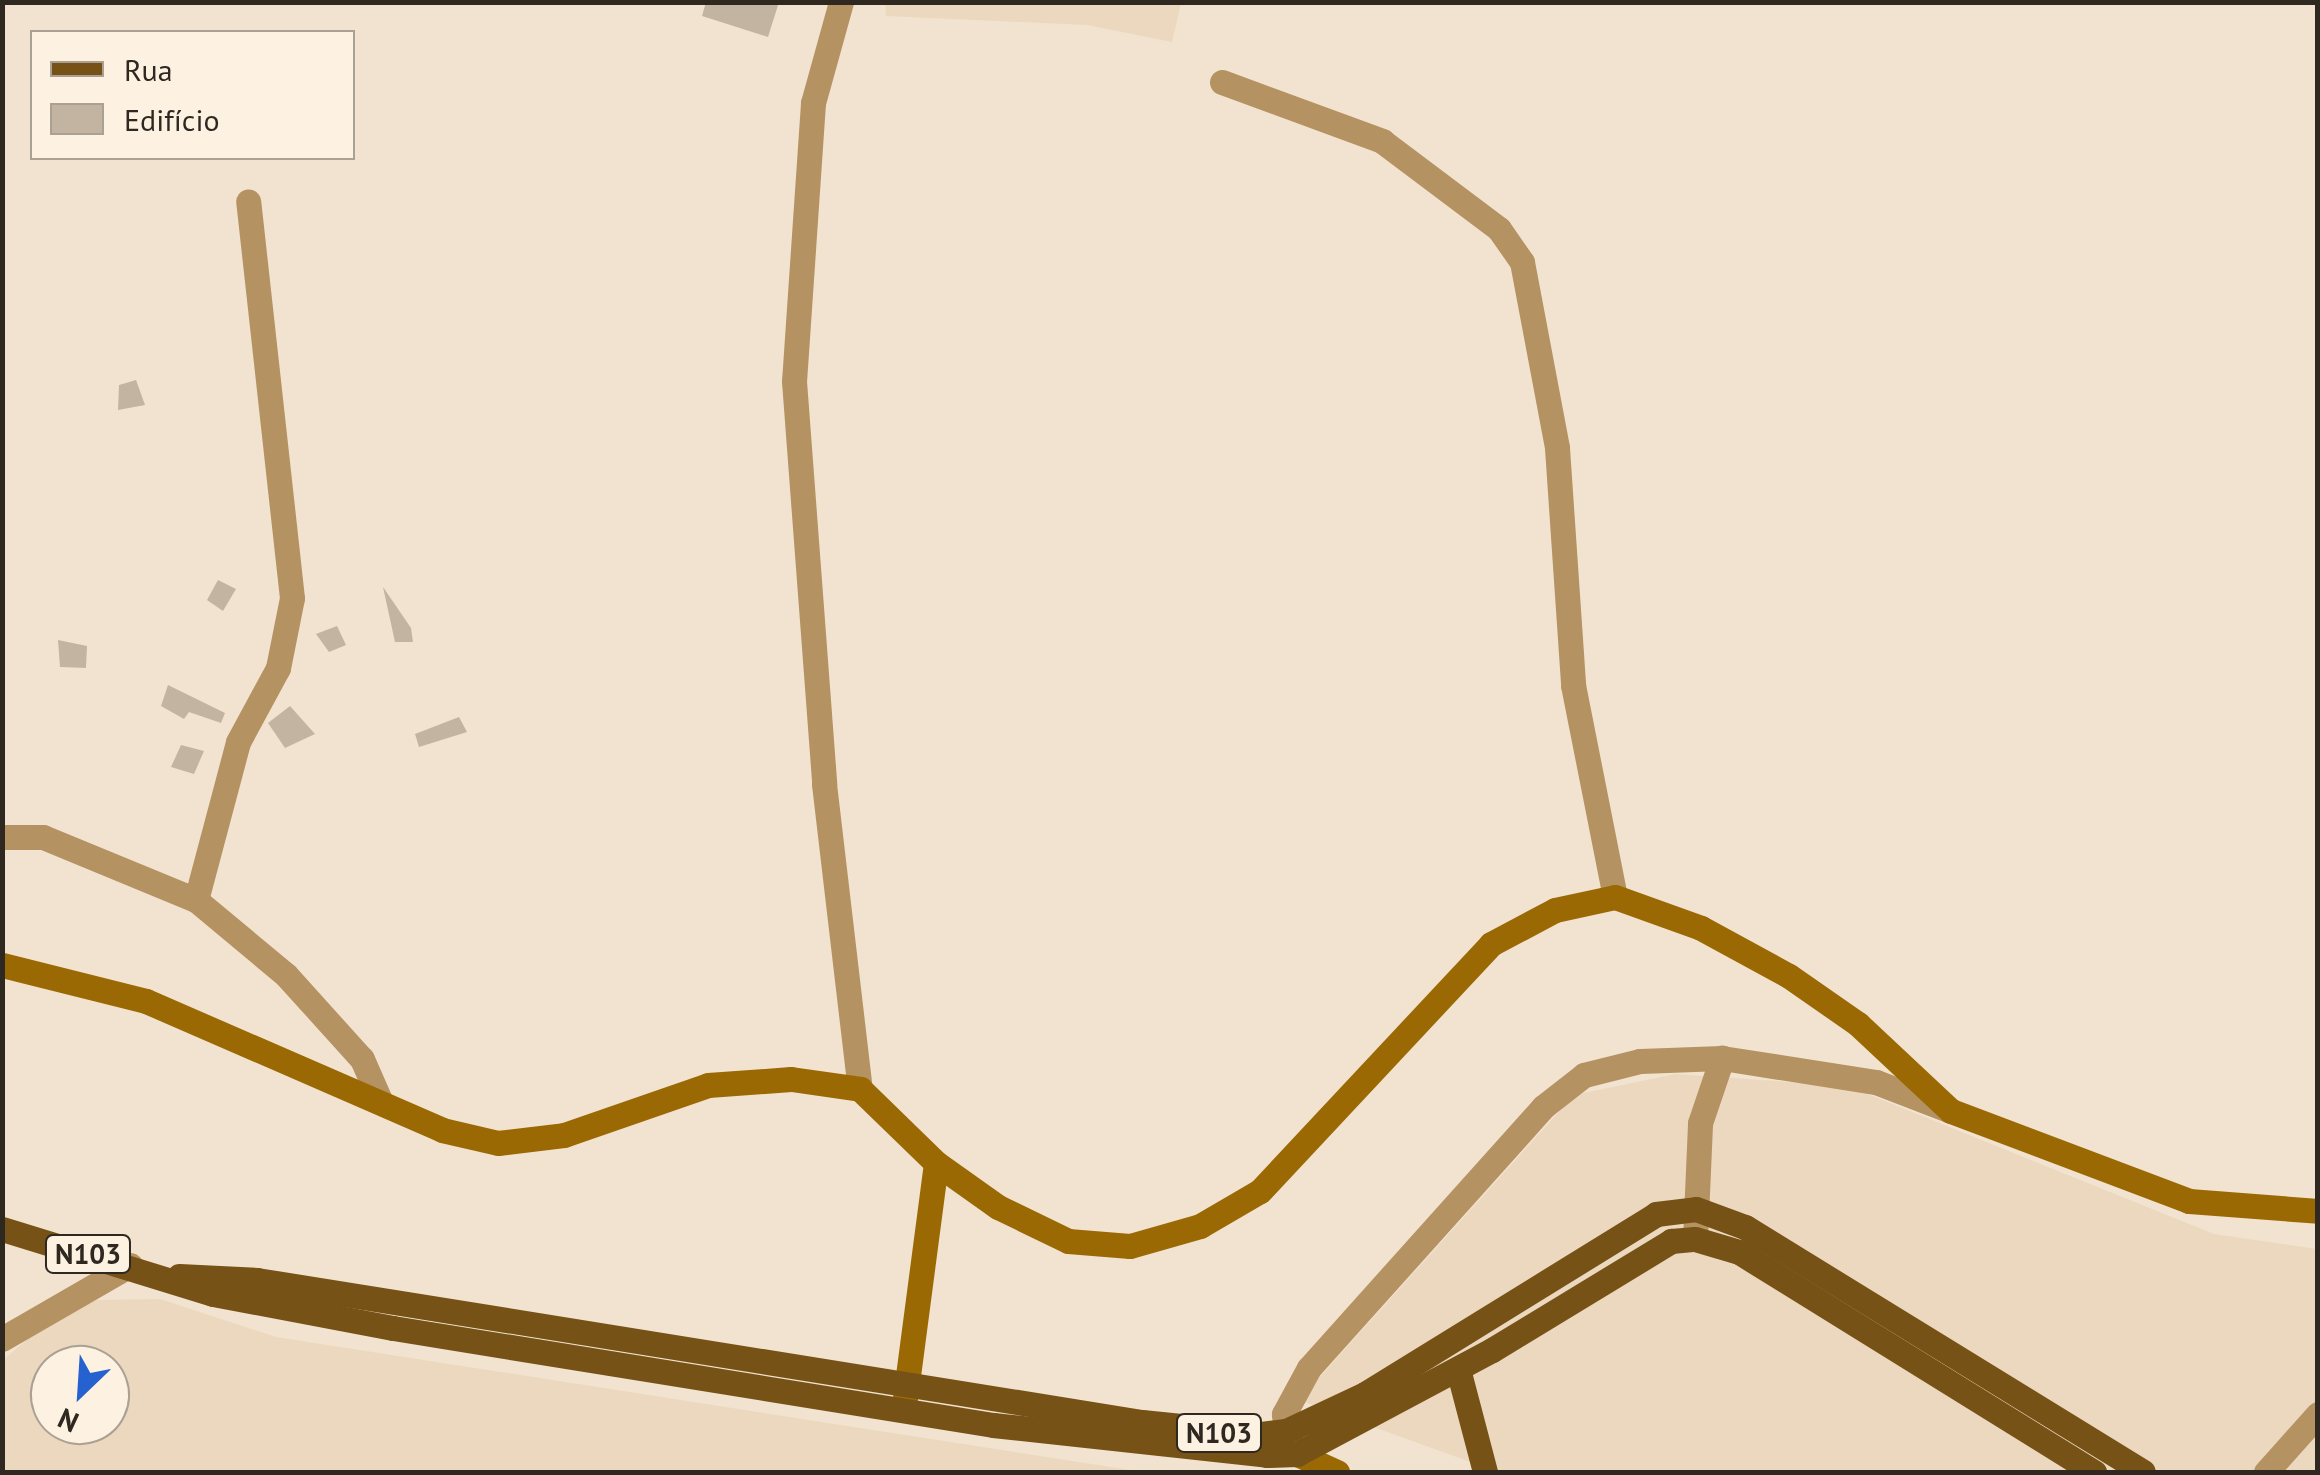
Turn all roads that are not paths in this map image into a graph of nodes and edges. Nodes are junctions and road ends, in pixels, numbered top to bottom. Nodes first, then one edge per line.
1 (842, 2) edge
2 (1222, 82) dead end
3 (248, 201) dead end
4 (2, 837) edge
5 (1615, 897) junction
6 (196, 900) junction
7 (2, 965) edge
8 (1722, 1058) junction
9 (860, 1088) junction
10 (380, 1100) junction
11 (1951, 1111) junction
12 (936, 1163) junction
13 (1696, 1210) junction
14 (2318, 1211) edge
15 (2, 1229) edge
16 (1695, 1239) junction
17 (130, 1265) junction
18 (174, 1277) junction
19 (2, 1339) edge
20 (1458, 1369) junction
21 (908, 1384) junction
22 (2014, 1394) junction
23 (903, 1412) junction
24 (2318, 1414) edge
25 (2000, 1417) junction
26 (1291, 1443) junction
27 (1337, 1472) edge
28 (1485, 1472) edge
29 (2094, 1472) edge
30 (2143, 1472) edge
31 (2266, 1472) edge

1 - 9 street
2 - 5 street
3 - 6 street
4 - 6 street
5 - 11 street
5 - 12 street
6 - 10 street
7 - 10 street
8 - 11 street
8 - 13 street
8 - 26 street
9 - 10 street
9 - 12 street
11 - 14 street
12 - 21 street
13 - 16 street
13 - 22 main road
13 - 26 main road, N103
15 - 17 main road, N103
16 - 20 main road, N103
16 - 25 main road
17 - 18 main road, N103
17 - 19 street
18 - 21 main road, N103
18 - 23 main road, N103
20 - 26 main road, N103
20 - 28 main road
21 - 23 street
21 - 26 main road, N103
22 - 25 main road
22 - 30 main road
23 - 26 main road, N103
24 - 31 street
25 - 29 main road
26 - 27 street

